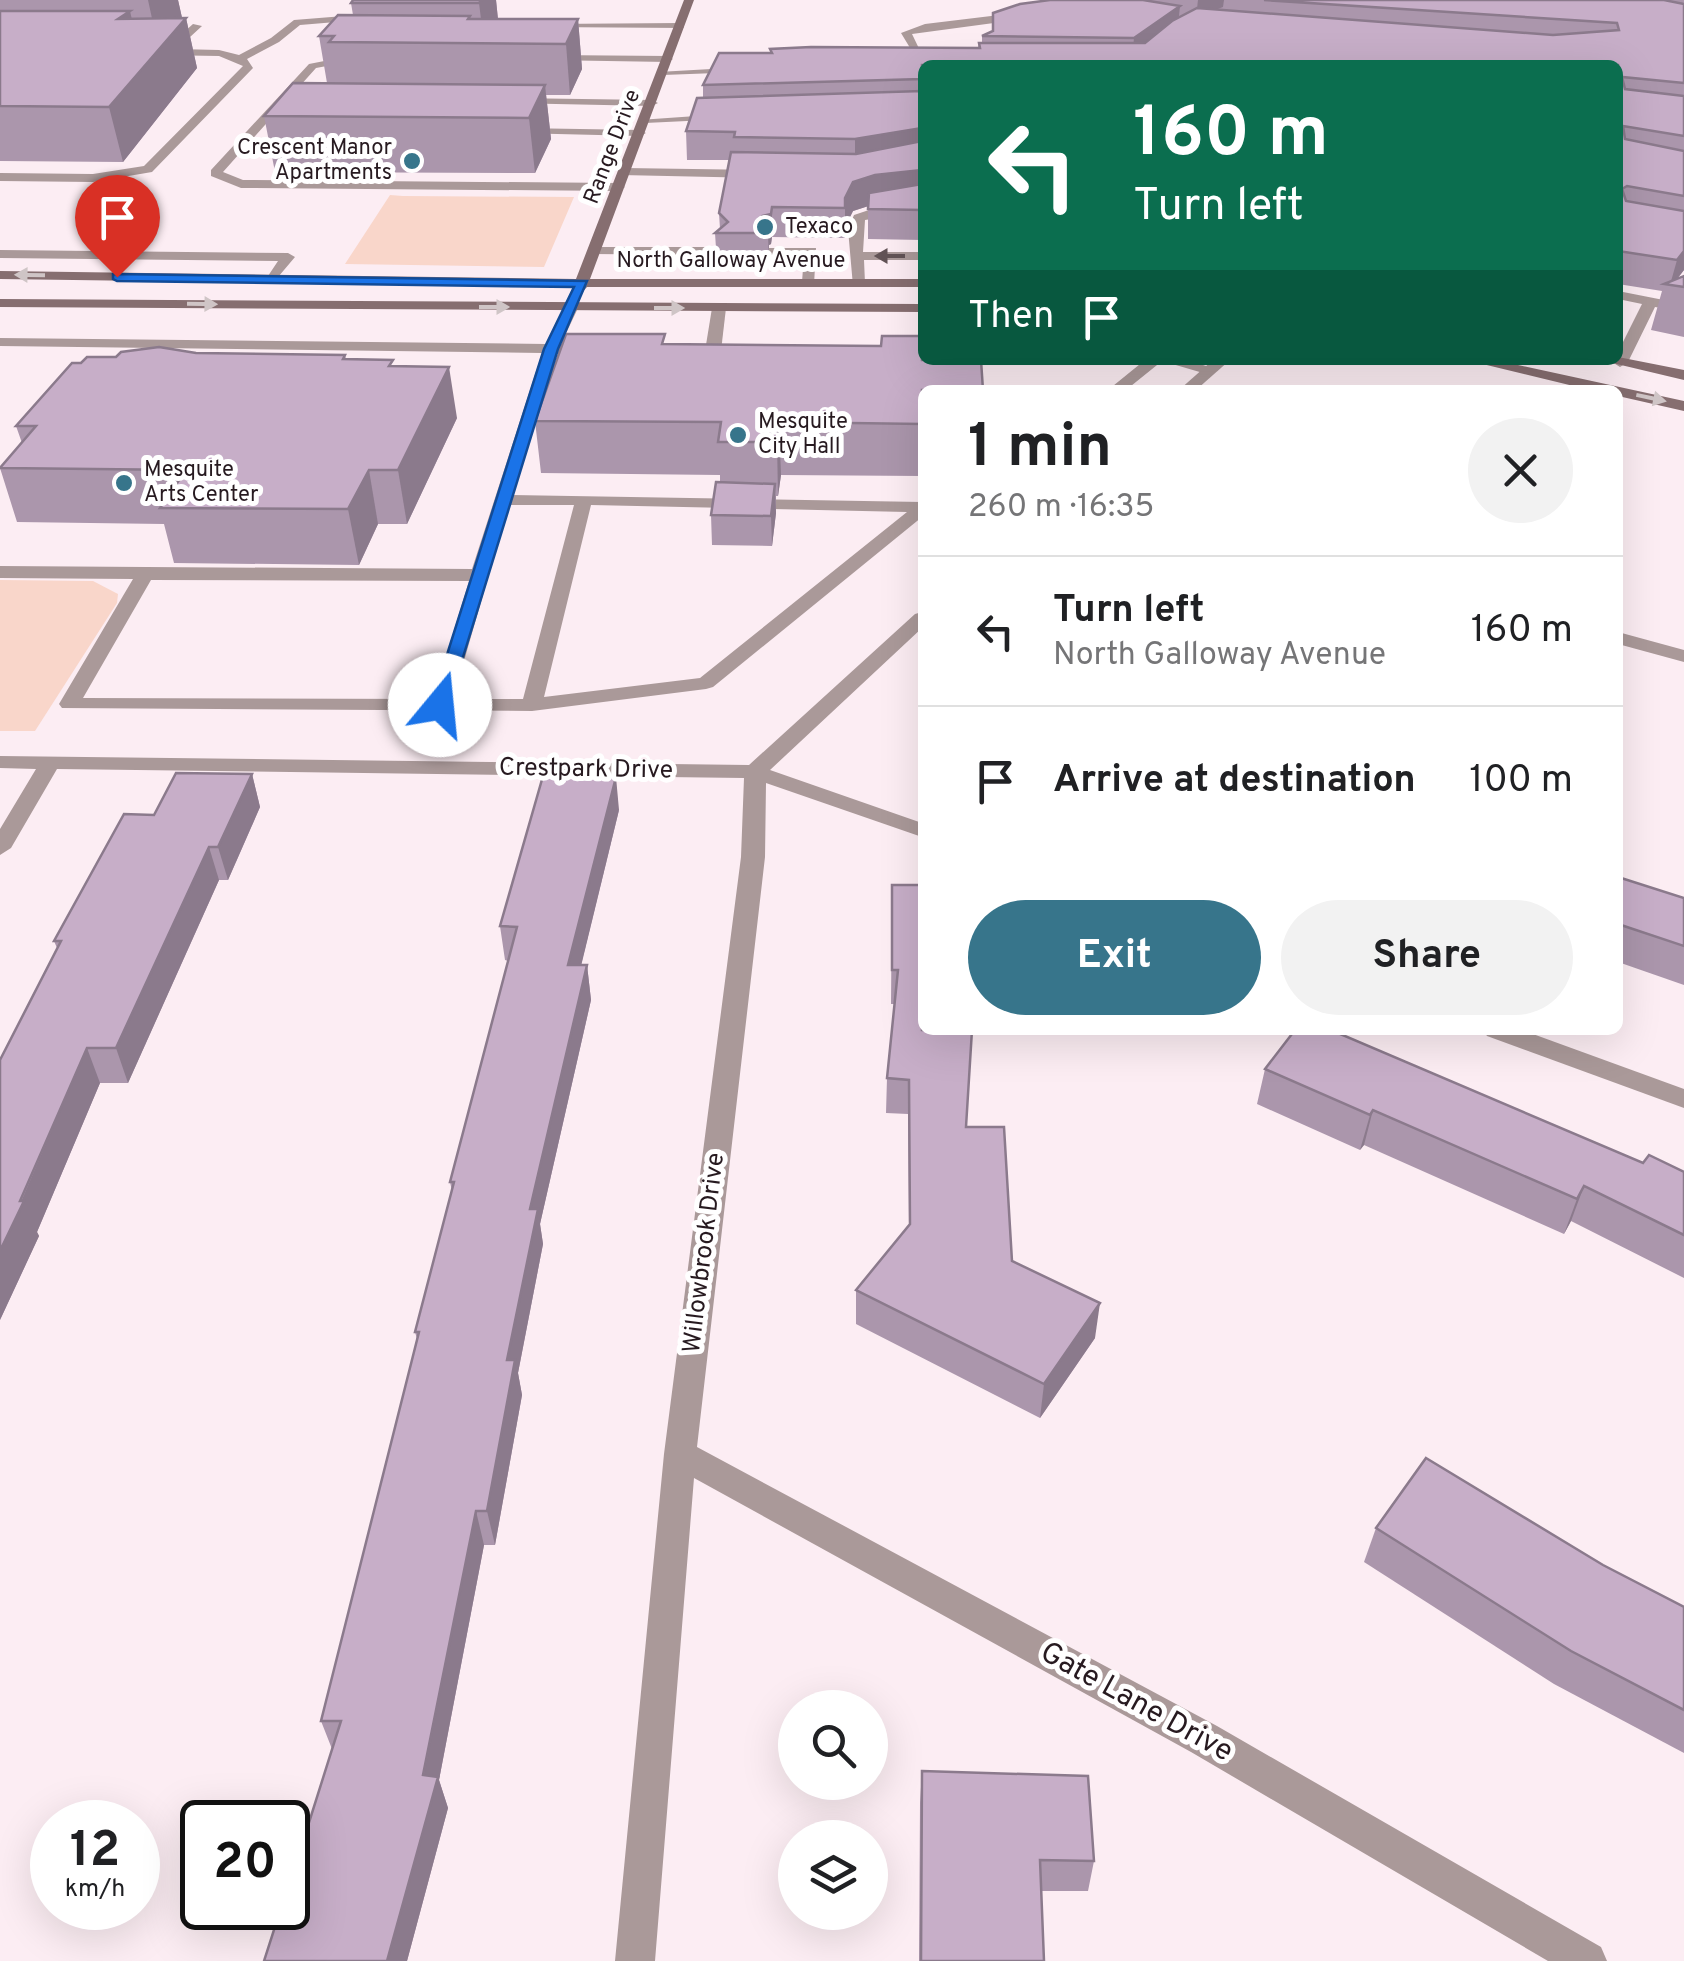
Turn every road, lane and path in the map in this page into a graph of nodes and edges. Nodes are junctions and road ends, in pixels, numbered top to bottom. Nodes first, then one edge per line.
1 (690, 0) edge
2 (1065, 0) edge
3 (1084, 4) edge
4 (383, 17) edge
5 (197, 26) dead end
6 (680, 26) junction
7 (539, 27) edge
8 (148, 53) edge
9 (167, 53) junction
10 (241, 58) junction
11 (364, 58) edge
12 (535, 58) edge
13 (668, 59) junction
14 (919, 60) edge
15 (918, 63) edge
16 (901, 64) edge
17 (762, 69) edge
18 (663, 72) junction
19 (282, 99) junction
20 (302, 100) edge
21 (496, 101) edge
22 (652, 102) junction
23 (739, 116) edge
24 (643, 126) junction
25 (255, 129) junction
26 (274, 129) edge
27 (506, 131) edge
28 (625, 172) junction
29 (778, 174) edge
30 (0, 177) edge
31 (620, 187) junction
32 (918, 207) edge
33 (595, 251) junction
34 (680, 251) junction
35 (719, 251) edge
36 (770, 251) edge
37 (0, 254) edge
38 (857, 256) junction
39 (918, 256) edge
40 (0, 275) edge
41 (273, 279) junction
42 (809, 282) junction
43 (680, 283) junction
44 (858, 283) junction
45 (582, 284) junction
46 (918, 284) edge
47 (1623, 296) edge
48 (1650, 301) junction
49 (0, 302) edge
50 (572, 308) junction
51 (719, 308) junction
52 (918, 308) edge
53 (1684, 308) edge
54 (0, 342) edge
55 (1623, 346) edge
56 (551, 349) junction
57 (605, 350) edge
58 (713, 351) edge
59 (1623, 363) edge
60 (1148, 365) edge
61 (1216, 365) edge
62 (1497, 365) edge
63 (1684, 375) edge
64 (1122, 385) edge
65 (1193, 385) edge
66 (1588, 385) edge
67 (1623, 393) edge
68 (1684, 406) edge
69 (502, 500) junction
70 (584, 500) junction
71 (918, 508) edge
72 (918, 511) edge
73 (0, 572) edge
74 (145, 574) junction
75 (480, 576) junction
76 (918, 622) edge
77 (1623, 639) edge
78 (1684, 656) edge
79 (440, 705) junction
80 (532, 705) junction
81 (0, 762) edge
82 (50, 763) junction
83 (755, 772) junction
84 (918, 829) edge
85 (0, 848) edge
86 (1510, 1035) edge
87 (1684, 1099) edge
88 (680, 1454) junction
89 (635, 1961) edge
90 (1586, 1961) edge

1 - 6 main road, Range Drive
2 - 3 street
2 - 14 street
4 - 10 street
5 - 9 street
6 - 7 street
6 - 13 main road, Range Drive
8 - 9 street
9 - 10 street
10 - 30 street
11 - 19 street
12 - 13 street
13 - 18 main road, Range Drive
15 - 16 street
17 - 18 street
18 - 22 main road, Range Drive
19 - 20 street
19 - 25 street
21 - 22 street
22 - 24 main road, Range Drive
23 - 24 street
24 - 27 street
24 - 28 main road, Range Drive
25 - 26 street
25 - 31 street
28 - 29 street
28 - 31 main road, Range Drive
31 - 33 main road, Range Drive
32 - 38 street
33 - 34 street
33 - 45 main road, Range Drive
34 - 35 street
34 - 43 street
36 - 42 street
37 - 41 street
39 -> 38 street
38 - 44 street
41 -> 40 main road, North Galloway Avenue
41 - 45 main road, North Galloway Avenue
42 - 43 main road, North Galloway Avenue
42 - 44 main road, North Galloway Avenue
43 - 45 main road, North Galloway Avenue
44 - 46 main road, North Galloway Avenue
45 - 50 main road, Range Drive
47 - 48 street
48 - 53 street
48 - 55 street
49 -> 50 main road, North Galloway Avenue
50 -> 51 main road, North Galloway Avenue
50 - 56 street
51 - 52 main road, North Galloway Avenue
51 - 58 street
54 - 56 street
56 - 57 street
56 - 69 street
59 - 63 main road
60 - 64 street
61 - 65 street
62 - 66 main road
67 -> 68 main road
69 - 70 street
69 - 75 street
70 - 71 street
70 - 80 street
72 - 80 street
73 - 74 street
74 - 75 street
74 - 79 street
75 - 79 street
76 - 83 street
77 - 78 street
79 - 80 street
81 - 82 street, Crestpark Drive
82 - 83 street, Crestpark Drive
82 - 85 street
83 - 84 street, Crestpark Drive
83 - 88 street, Willowbrook Drive
86 - 87 street
88 - 89 street, Willowbrook Drive
88 - 90 street, Gate Lane Drive

